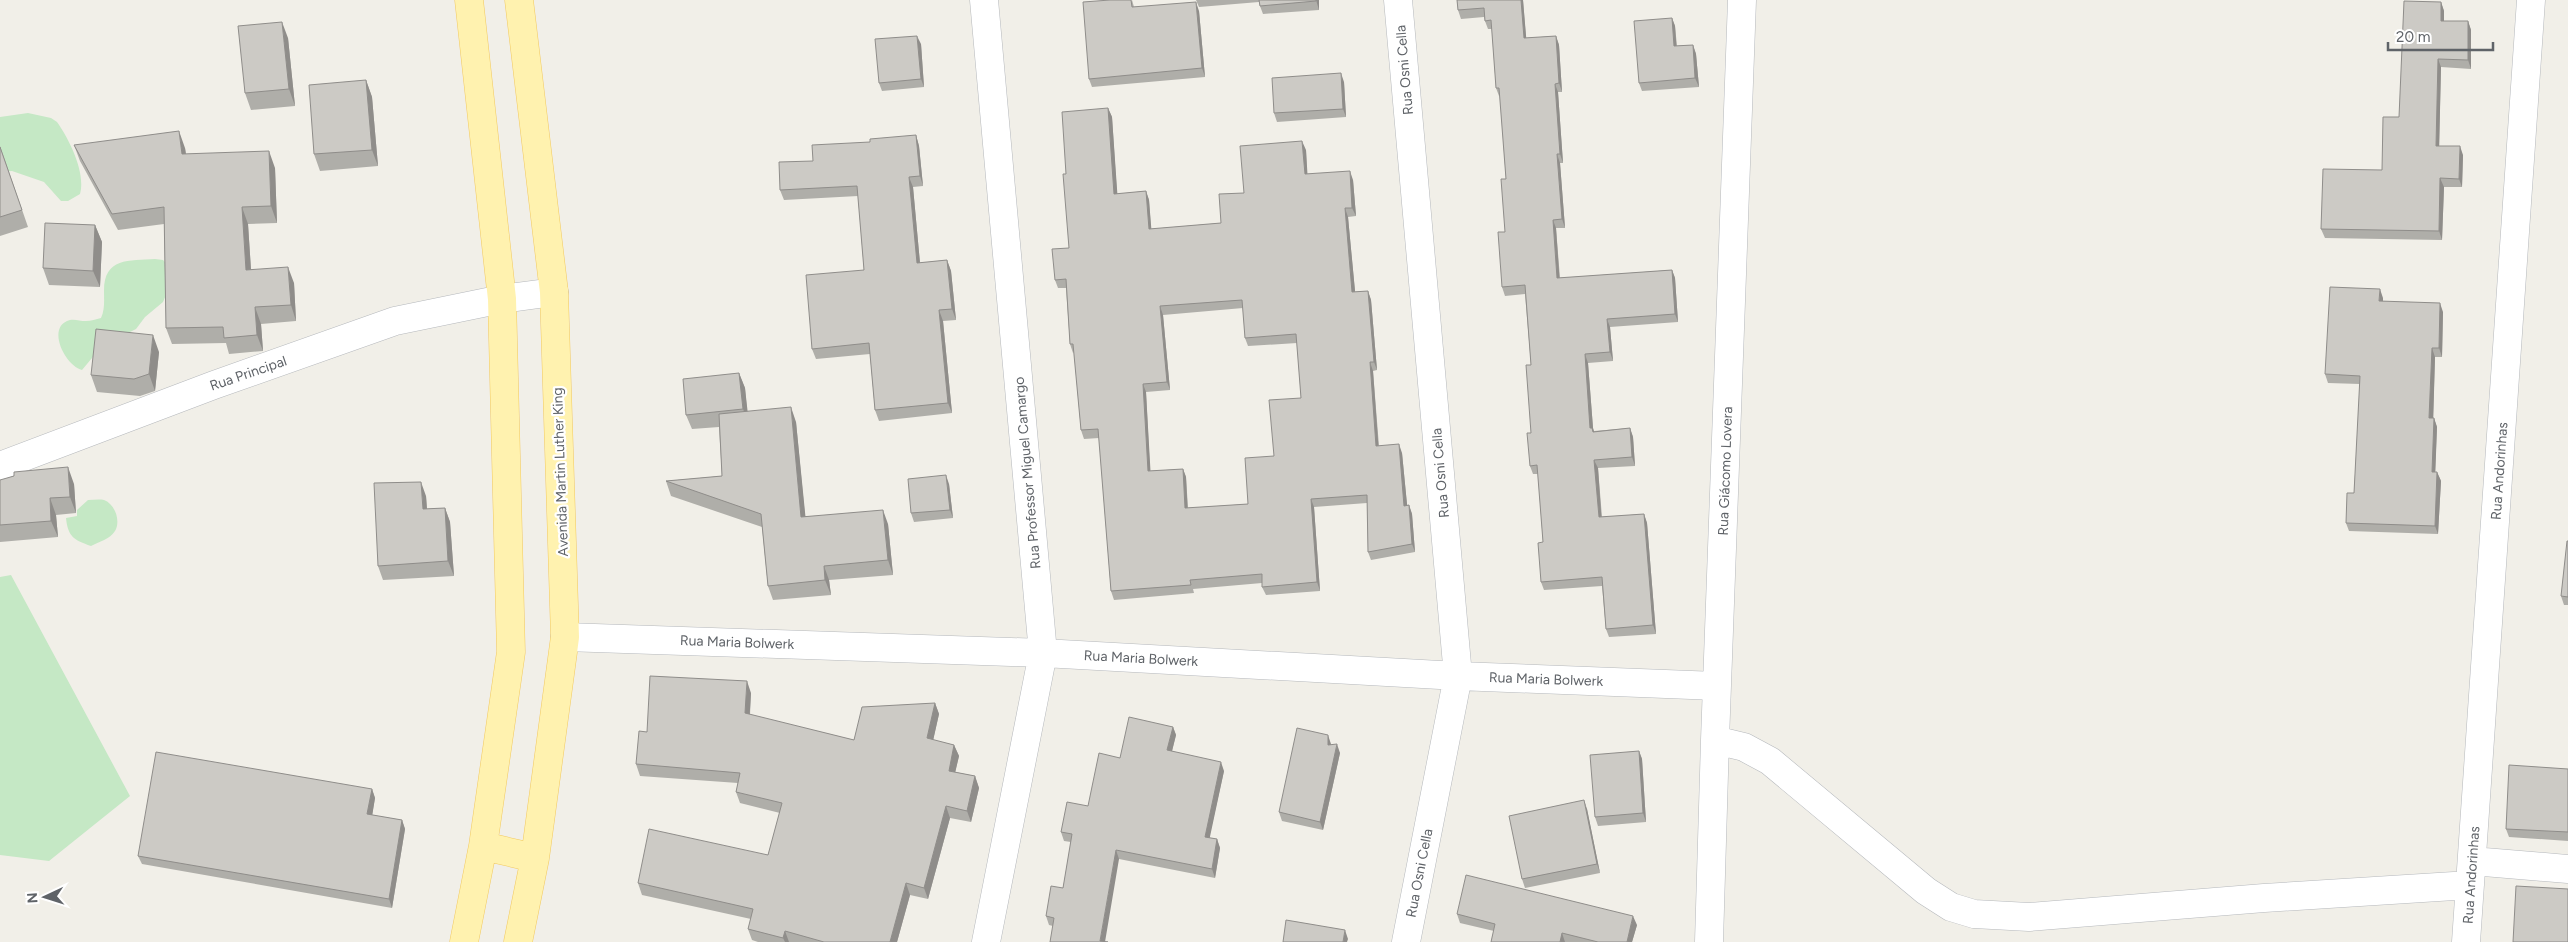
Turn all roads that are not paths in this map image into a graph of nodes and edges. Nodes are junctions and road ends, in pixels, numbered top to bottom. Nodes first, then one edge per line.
1 (469, 0) edge
2 (519, 0) edge
3 (984, 0) edge
4 (1398, 0) edge
5 (1742, 0) edge
6 (2531, 0) edge
7 (554, 292) junction
8 (502, 299) junction
9 (0, 466) edge
10 (565, 637) junction
11 (1044, 653) junction
12 (1458, 676) junction
13 (1717, 686) junction
14 (1714, 740) junction
15 (483, 846) junction
16 (534, 858) junction
17 (2568, 869) edge
18 (2471, 873) junction
19 (464, 942) edge
20 (518, 942) edge
21 (986, 942) edge
22 (1406, 942) edge
23 (1710, 942) edge
24 (2466, 942) edge

1 - 8 main road
2 - 7 main road, Avenida Martin Luther King
3 - 11 street, Rua Professor Miguel Camargo
4 - 12 street, Rua Osni Cella
5 - 13 street, Rua Giácomo Lovera
6 - 18 street, Rua Andorinhas
7 - 8 street, Rua Principal
7 - 10 main road, Avenida Martin Luther King
8 - 9 street, Rua Principal
8 - 15 main road
10 - 11 street, Rua Maria Bolwerk
10 - 16 main road, Avenida Martin Luther King
11 - 12 street, Rua Maria Bolwerk
11 - 21 street, Rua Professor Miguel Camargo
12 - 13 street, Rua Maria Bolwerk
12 - 22 street, Rua Osni Cella
13 - 14 street, Rua Giácomo Lovera
14 - 18 street
14 - 23 street, Rua Giácomo Lovera
15 - 16 main road
15 - 19 main road
16 - 20 main road, Avenida Martin Luther King
17 - 18 street
18 - 24 street, Rua Andorinhas

